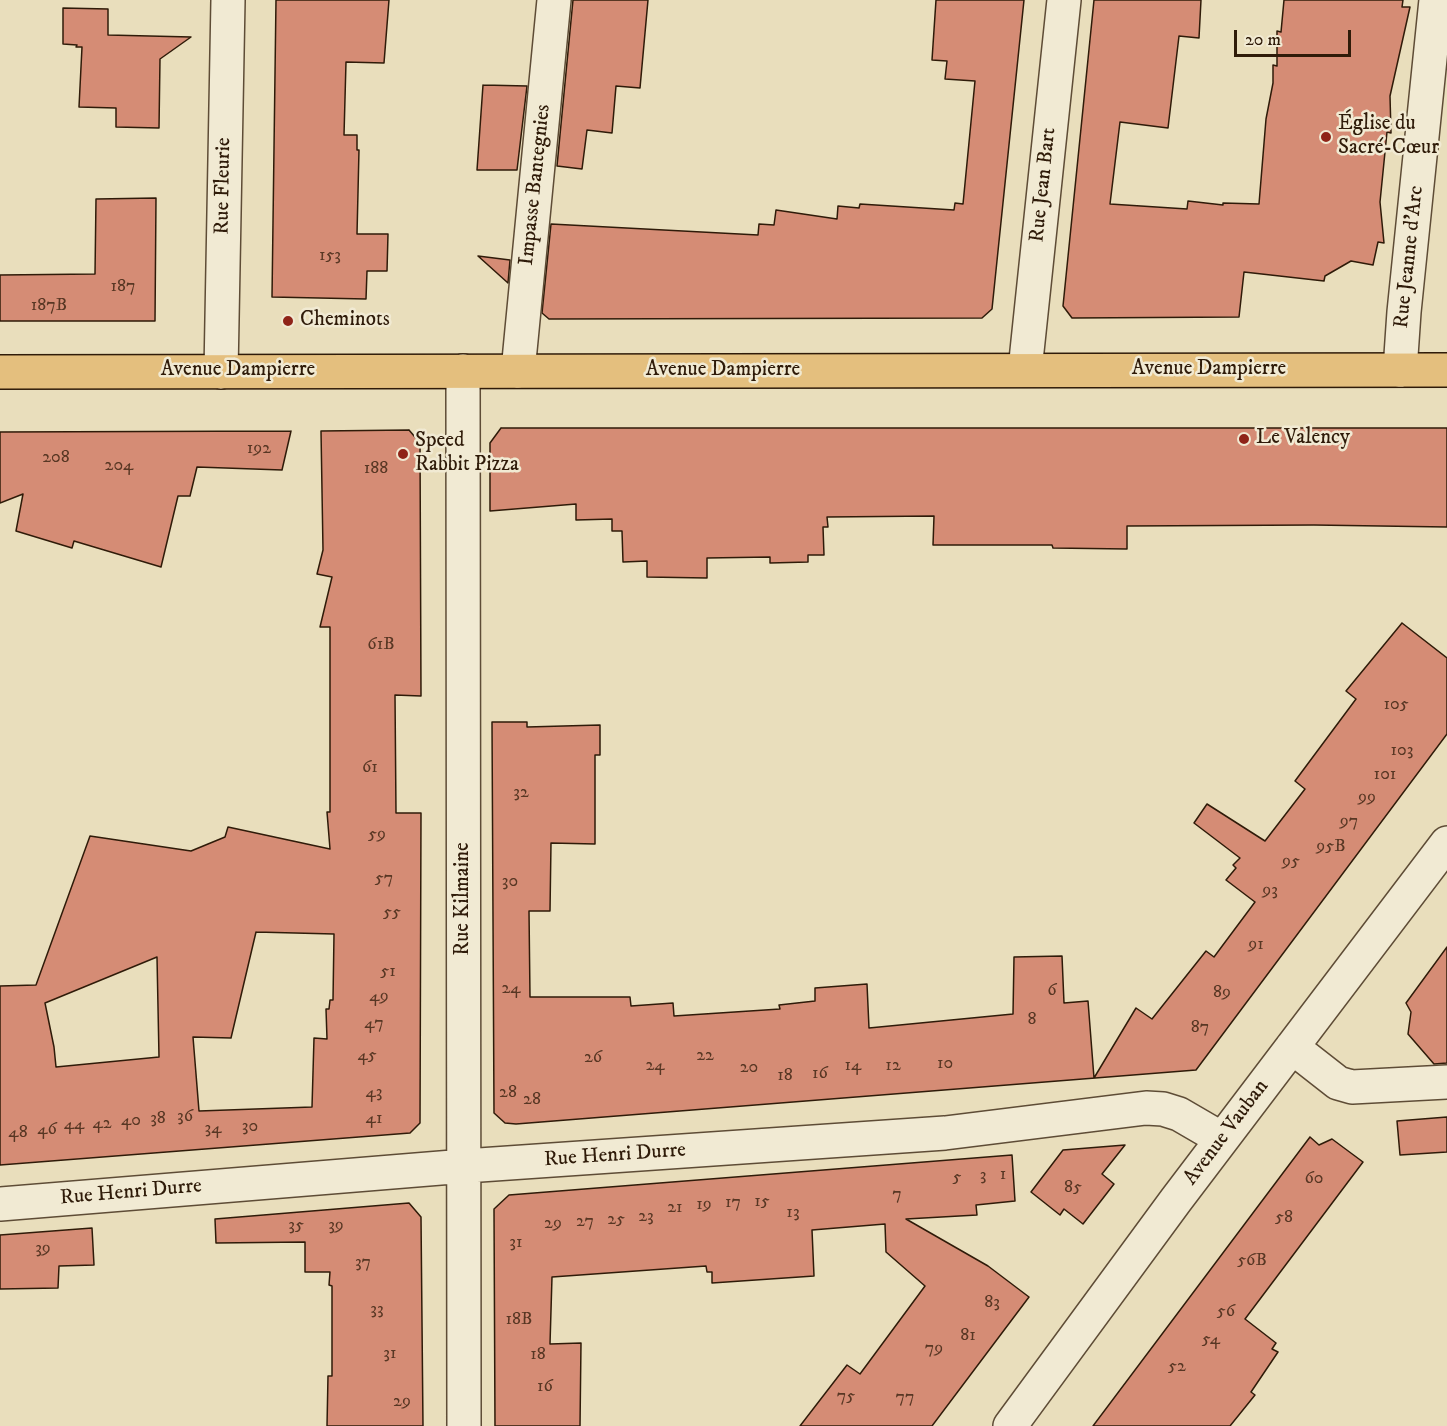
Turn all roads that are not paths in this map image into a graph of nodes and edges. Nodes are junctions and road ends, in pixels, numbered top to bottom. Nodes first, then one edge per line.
1 (228, 0) edge
2 (554, 0) edge
3 (1064, 0) edge
4 (1436, 0) edge
5 (1025, 370) junction
6 (1400, 370) junction
7 (1447, 370) edge
8 (463, 371) junction
9 (518, 371) junction
10 (0, 372) edge
11 (221, 372) junction
12 (1447, 843) edge
13 (1292, 1047) junction
14 (1447, 1082) edge
15 (1222, 1139) junction
16 (465, 1166) junction
17 (0, 1204) edge
18 (464, 1426) edge
19 (1011, 1426) edge

1 - 11 street, Rue Fleurie
2 - 9 street, Impasse Bantegnies
3 - 5 street, Rue Jean Bart
4 - 6 street, Rue Jeanne d'Arc
5 - 6 main road, Avenue Dampierre
5 - 9 main road, Avenue Dampierre
6 - 7 main road, Avenue Dampierre
8 - 9 main road, Avenue Dampierre
8 - 11 main road, Avenue Dampierre
8 - 16 street, Rue Kilmaine
10 - 11 main road, Avenue Dampierre
12 - 13 street, Avenue Vauban
13 - 14 street
13 - 15 street, Avenue Vauban
15 - 16 street, Rue Henri Durre
15 - 19 street, Avenue Vauban
16 - 17 street, Rue Henri Durre
16 - 18 street, Rue Kilmaine

